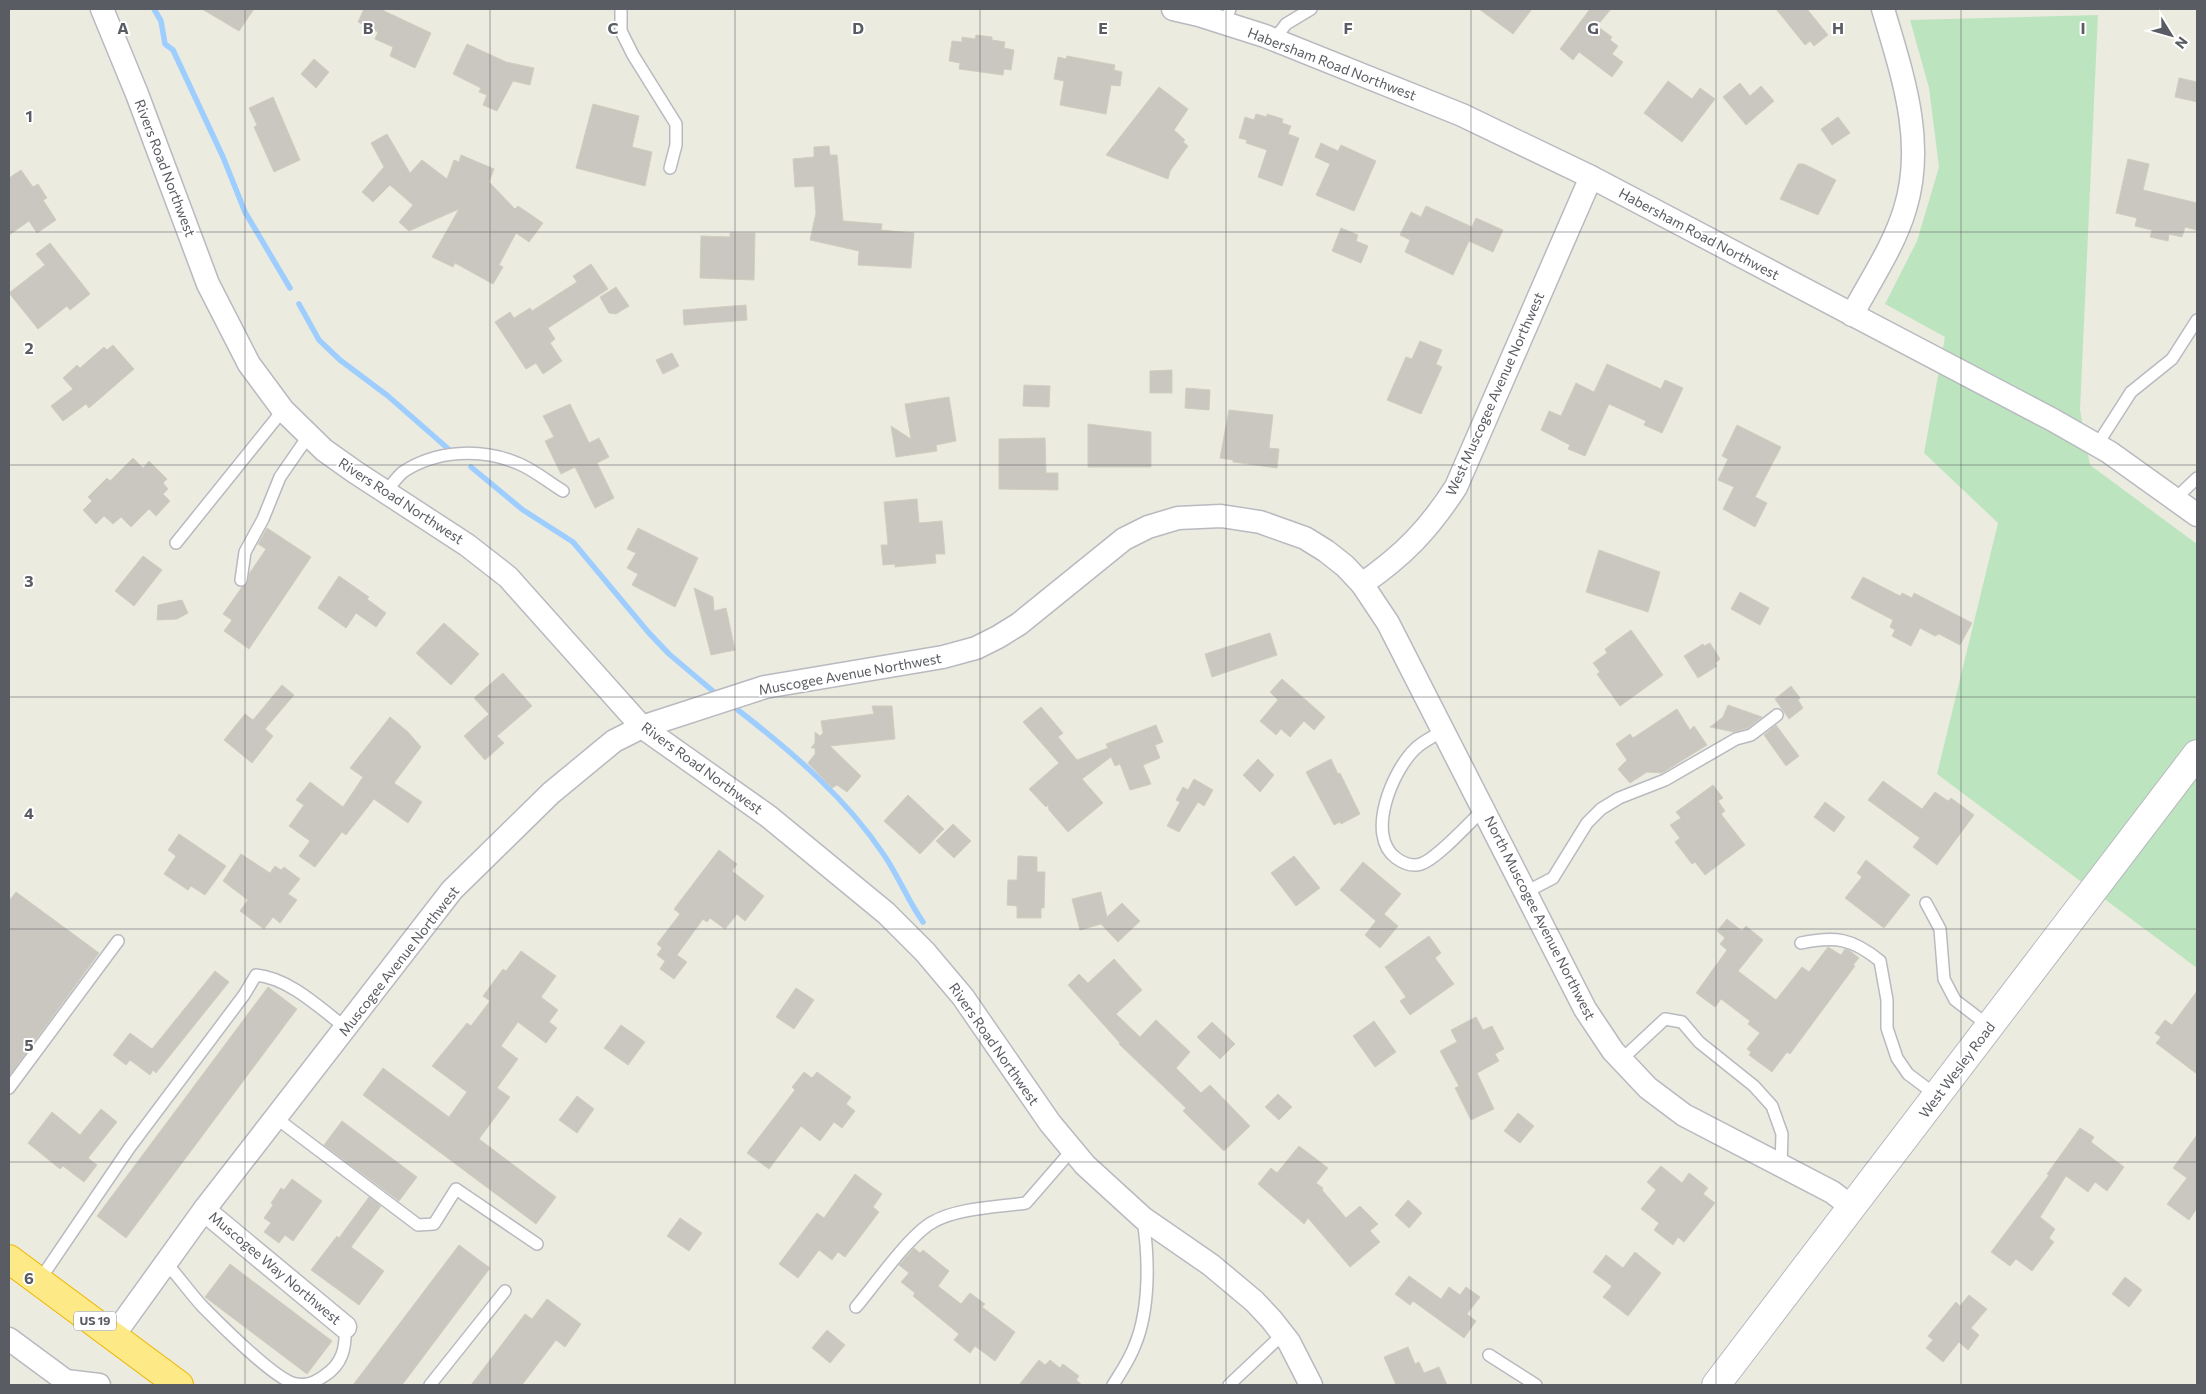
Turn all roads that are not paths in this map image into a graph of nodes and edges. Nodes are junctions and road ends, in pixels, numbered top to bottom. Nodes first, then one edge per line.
1 (102, 9) edge
2 (621, 9) edge
3 (1173, 9) edge
4 (1311, 9) edge
5 (1883, 9) edge
6 (1227, 16) edge
7 (1274, 40) junction
8 (670, 168) dead end
9 (1591, 177) junction
10 (1852, 315) junction
11 (2197, 320) edge
12 (283, 410) junction
13 (309, 435) junction
14 (2097, 445) junction
15 (2197, 478) edge
16 (563, 491) dead end
17 (385, 492) junction
18 (2175, 498) junction
19 (2197, 515) edge
20 (176, 544) dead end
21 (241, 580) dead end
22 (1362, 584) junction
23 (1777, 715) dead end
24 (642, 727) junction
25 (1444, 730) junction
26 (2197, 754) edge
27 (1484, 809) junction
28 (1526, 892) junction
29 (1926, 903) dead end
30 (118, 941) dead end
31 (1801, 943) dead end
32 (1990, 1026) junction
33 (346, 1028) junction
34 (1621, 1060) junction
35 (9, 1088) edge
36 (1937, 1096) junction
37 (276, 1118) junction
38 (1072, 1150) junction
39 (1781, 1166) junction
40 (1852, 1207) junction
41 (204, 1210) junction
42 (1143, 1218) junction
43 (537, 1244) dead end
44 (9, 1259) edge
45 (166, 1263) junction
46 (39, 1281) junction
47 (505, 1291) dead end
48 (856, 1307) dead end
49 (345, 1327) joint
50 (1283, 1334) junction
51 (114, 1335) junction
52 (9, 1339) edge
53 (1489, 1355) dead end
54 (99, 1385) edge
55 (179, 1385) edge
56 (430, 1385) edge
57 (1113, 1385) edge
58 (1229, 1385) edge
59 (1311, 1385) edge
60 (1536, 1385) edge
61 (1716, 1385) edge

1 - 12 street, Rivers Road Northwest
2 - 8 lane
3 - 6 street, Habersham Road Northwest
4 - 7 lane
5 - 10 street
6 - 7 street, Habersham Road Northwest
7 - 9 street, Habersham Road Northwest
9 - 10 street, Habersham Road Northwest
9 - 22 street, West Muscogee Avenue Northwest
10 - 14 street, Habersham Road Northwest
11 - 14 lane
12 - 13 street, Rivers Road Northwest
12 - 20 lane
13 - 17 street, Rivers Road Northwest
13 - 21 lane
14 - 18 street, Habersham Road Northwest
15 - 18 lane
16 - 17 lane
17 - 24 street, Rivers Road Northwest
18 - 19 street, Habersham Road Northwest
22 - 24 street, Muscogee Avenue Northwest
22 - 25 street, North Muscogee Avenue Northwest
23 - 28 lane
24 - 33 street, Muscogee Avenue Northwest
24 - 38 street, Rivers Road Northwest
25 - 27 street, North Muscogee Avenue Northwest
25 - 27 lane
26 - 32 street, West Wesley Road
27 - 28 street, North Muscogee Avenue Northwest
28 - 34 street, North Muscogee Avenue Northwest
29 - 32 lane
30 - 35 lane
31 - 36 lane
32 - 36 street, West Wesley Road
33 - 37 street, Muscogee Avenue Northwest
33 - 46 lane
34 - 39 street, North Muscogee Avenue Northwest
34 - 39 lane
36 - 40 street, West Wesley Road
37 - 41 street, Muscogee Avenue Northwest
37 - 43 lane
38 - 42 street, Rivers Road Northwest
38 - 48 lane
39 - 40 street, North Muscogee Avenue Northwest
40 - 61 street, West Wesley Road
41 - 45 street, Muscogee Avenue Northwest
41 - 49 street, Muscogee Way Northwest
42 - 50 street, Rivers Road Northwest
42 - 57 lane
44 - 46 highway, US 19
45 - 49 lane
45 - 51 street, Muscogee Avenue Northwest
46 - 51 highway, US 19
47 - 56 lane
50 - 58 lane
50 - 59 street, Rivers Road Northwest
51 - 55 highway, US 19
52 - 54 street
53 - 60 lane

